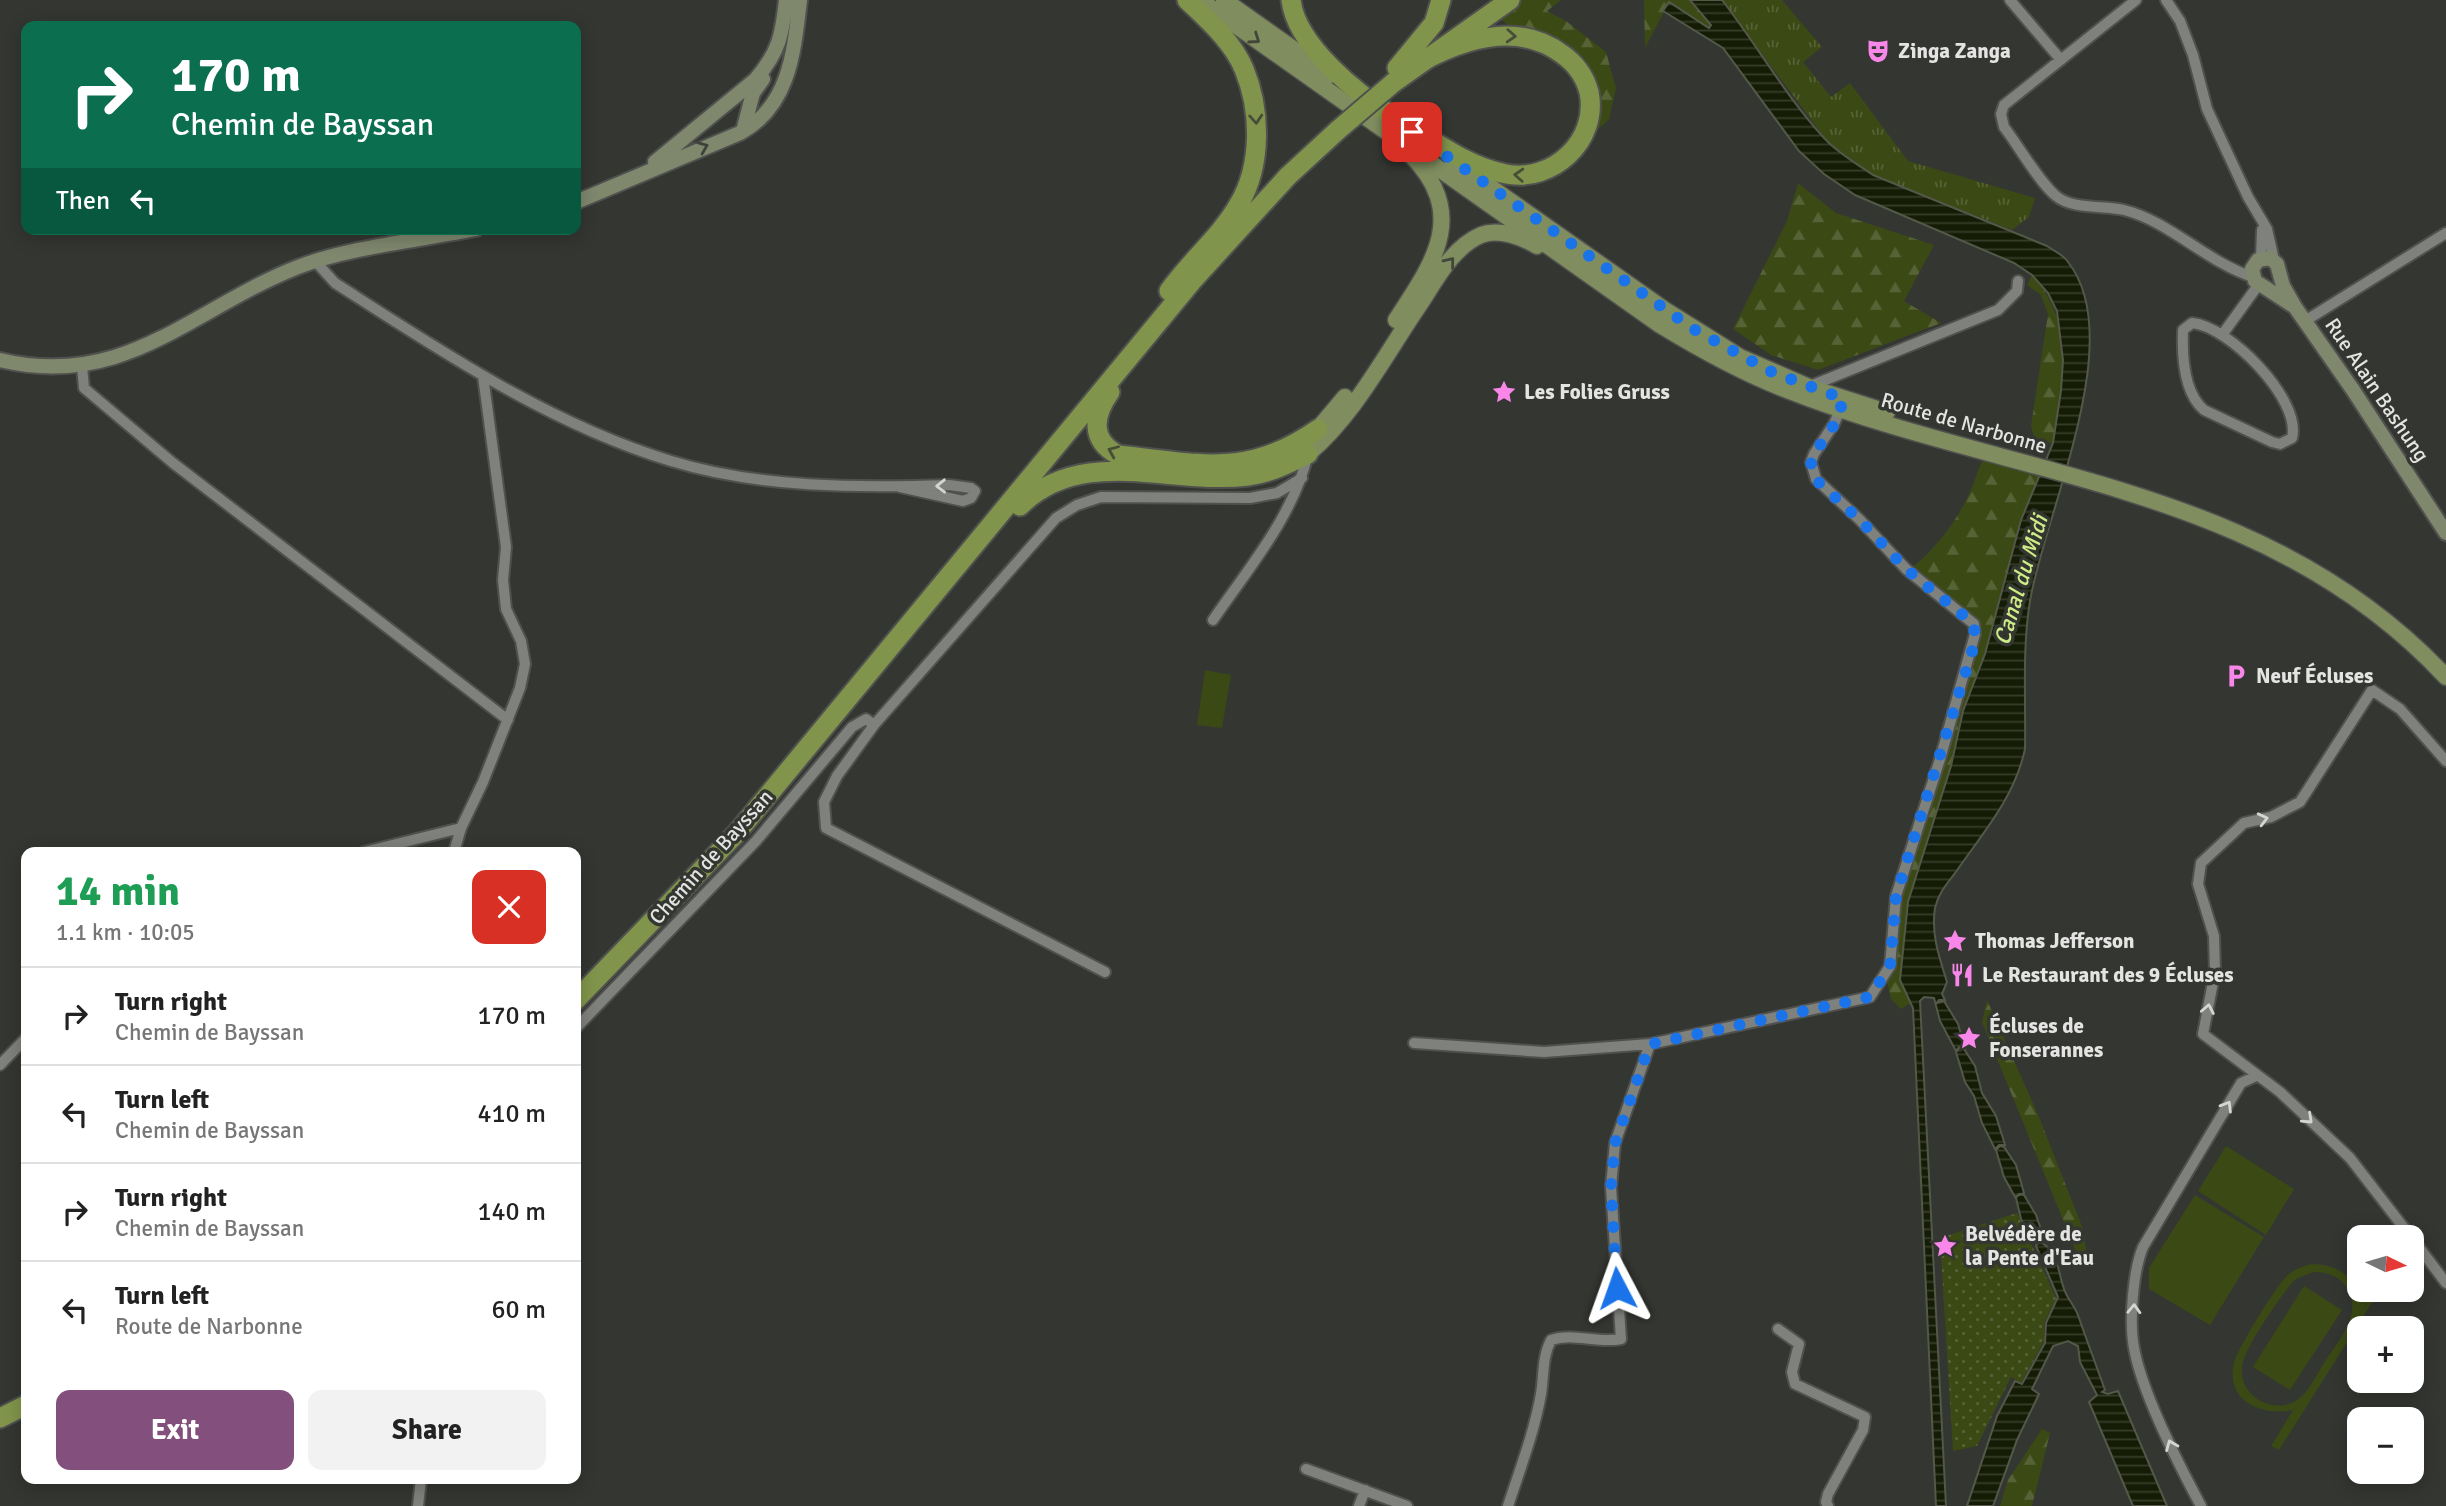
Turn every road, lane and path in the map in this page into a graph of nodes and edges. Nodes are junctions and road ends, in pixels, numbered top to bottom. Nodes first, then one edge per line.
1 (786, 0) edge
2 (800, 0) edge
3 (1187, 0) edge
4 (1200, 0) edge
5 (1224, 0) edge
6 (1291, 0) edge
7 (1441, 0) edge
8 (1500, 0) edge
9 (1510, 0) edge
10 (2010, 0) edge
11 (2136, 0) edge
12 (2166, 0) edge
13 (776, 53) junction
14 (2061, 60) junction
15 (1423, 61) junction
16 (1390, 81) junction
17 (1367, 100) junction
18 (1334, 127) junction
19 (1384, 128) junction
20 (743, 131) junction
21 (641, 174) junction
22 (581, 200) edge
23 (2446, 233) edge
24 (446, 235) edge
25 (316, 262) junction
26 (2219, 263) junction
27 (2268, 263) junction
28 (1194, 279) junction
29 (2018, 281) dead end
30 (2259, 282) junction
31 (1620, 296) junction
32 (2295, 307) junction
33 (1152, 315) junction
34 (2305, 321) junction
35 (2222, 335) junction
36 (0, 360) edge
37 (82, 366) junction
38 (483, 376) junction
39 (1810, 387) junction
40 (1784, 389) junction
41 (1842, 404) junction
42 (1318, 429) joint
43 (1299, 451) junction
44 (2082, 474) junction
45 (1302, 478) junction
46 (900, 487) junction
47 (2446, 533) edge
48 (926, 607) junction
49 (1213, 620) dead end
50 (2446, 664) edge
51 (2446, 677) edge
52 (508, 720) junction
53 (874, 725) junction
54 (2446, 761) edge
55 (461, 828) junction
56 (384, 847) edge
57 (455, 847) edge
58 (680, 891) junction
59 (1105, 972) dead end
60 (581, 995) edge
61 (581, 1023) edge
62 (1414, 1042) dead end
63 (21, 1043) edge
64 (1650, 1044) junction
65 (0, 1065) edge
66 (2256, 1076) junction
67 (2401, 1225) edge
68 (2424, 1255) edge
69 (2446, 1283) edge
70 (1777, 1329) dead end
71 (21, 1408) edge
72 (0, 1418) edge
73 (1306, 1469) dead end
74 (420, 1484) edge
75 (1365, 1490) junction
76 (418, 1506) edge
77 (1359, 1506) edge
78 (1407, 1506) edge
79 (1508, 1506) edge
80 (1828, 1506) edge
81 (2201, 1506) edge

1 - 13 street
2 - 20 street
3 -> 33 highway
4 -> 19 main road, Route de Narbonne
5 - 17 main road, Route de Narbonne
6 - 17 highway
7 - 16 highway
8 - 16 highway
9 - 15 highway
10 - 14 street
11 - 14 street
12 - 27 street
13 - 20 street
13 - 21 street
14 - 26 street
15 - 16 highway
15 -> 17 highway
16 - 18 highway, bridge
17 - 39 main road, Route de Narbonne
18 - 28 highway
18 - 33 highway
19 - 31 main road, Route de Narbonne
19 - 42 main road
21 -> 20 street
21 - 22 street
23 - 34 street
24 - 25 street
25 - 37 street
25 - 38 street
26 - 27 street
26 - 30 street
27 - 30 street
27 - 30 street
27 - 32 street, Rue Alain Bashung
43 -> 28 highway
28 - 48 highway
29 - 39 street
30 - 32 street, Rue Alain Bashung
30 - 35 street
31 - 40 main road, Route de Narbonne
43 -> 31 main road
32 - 34 street, Rue Alain Bashung
33 - 58 highway
34 - 47 street, Rue Alain Bashung
35 - 35 street
36 - 37 street
37 - 52 street
38 - 46 street
38 - 52 street
39 - 40 street
39 - 41 main road, Route de Narbonne
40 - 41 main road, Route de Narbonne
41 - 44 main road, Route de Narbonne
41 - 64 street
42 - 43 highway
43 - 45 street
43 - 48 highway
44 - 50 main road, Route de Narbonne
44 - 51 main road, Route de Narbonne
45 - 49 street
45 - 53 street
46 -> 46 street
48 - 58 highway
52 - 55 street
53 - 59 street
53 - 61 street, Chemin de Bayssan
66 -> 54 street
55 - 56 street
55 - 57 street
58 - 60 highway
62 - 64 street
63 - 65 street
64 - 79 street
66 -> 67 street
81 -> 66 street
68 - 69 street
70 - 80 street
71 - 72 highway
73 - 75 street
74 - 76 street
75 - 77 street
75 - 78 street

